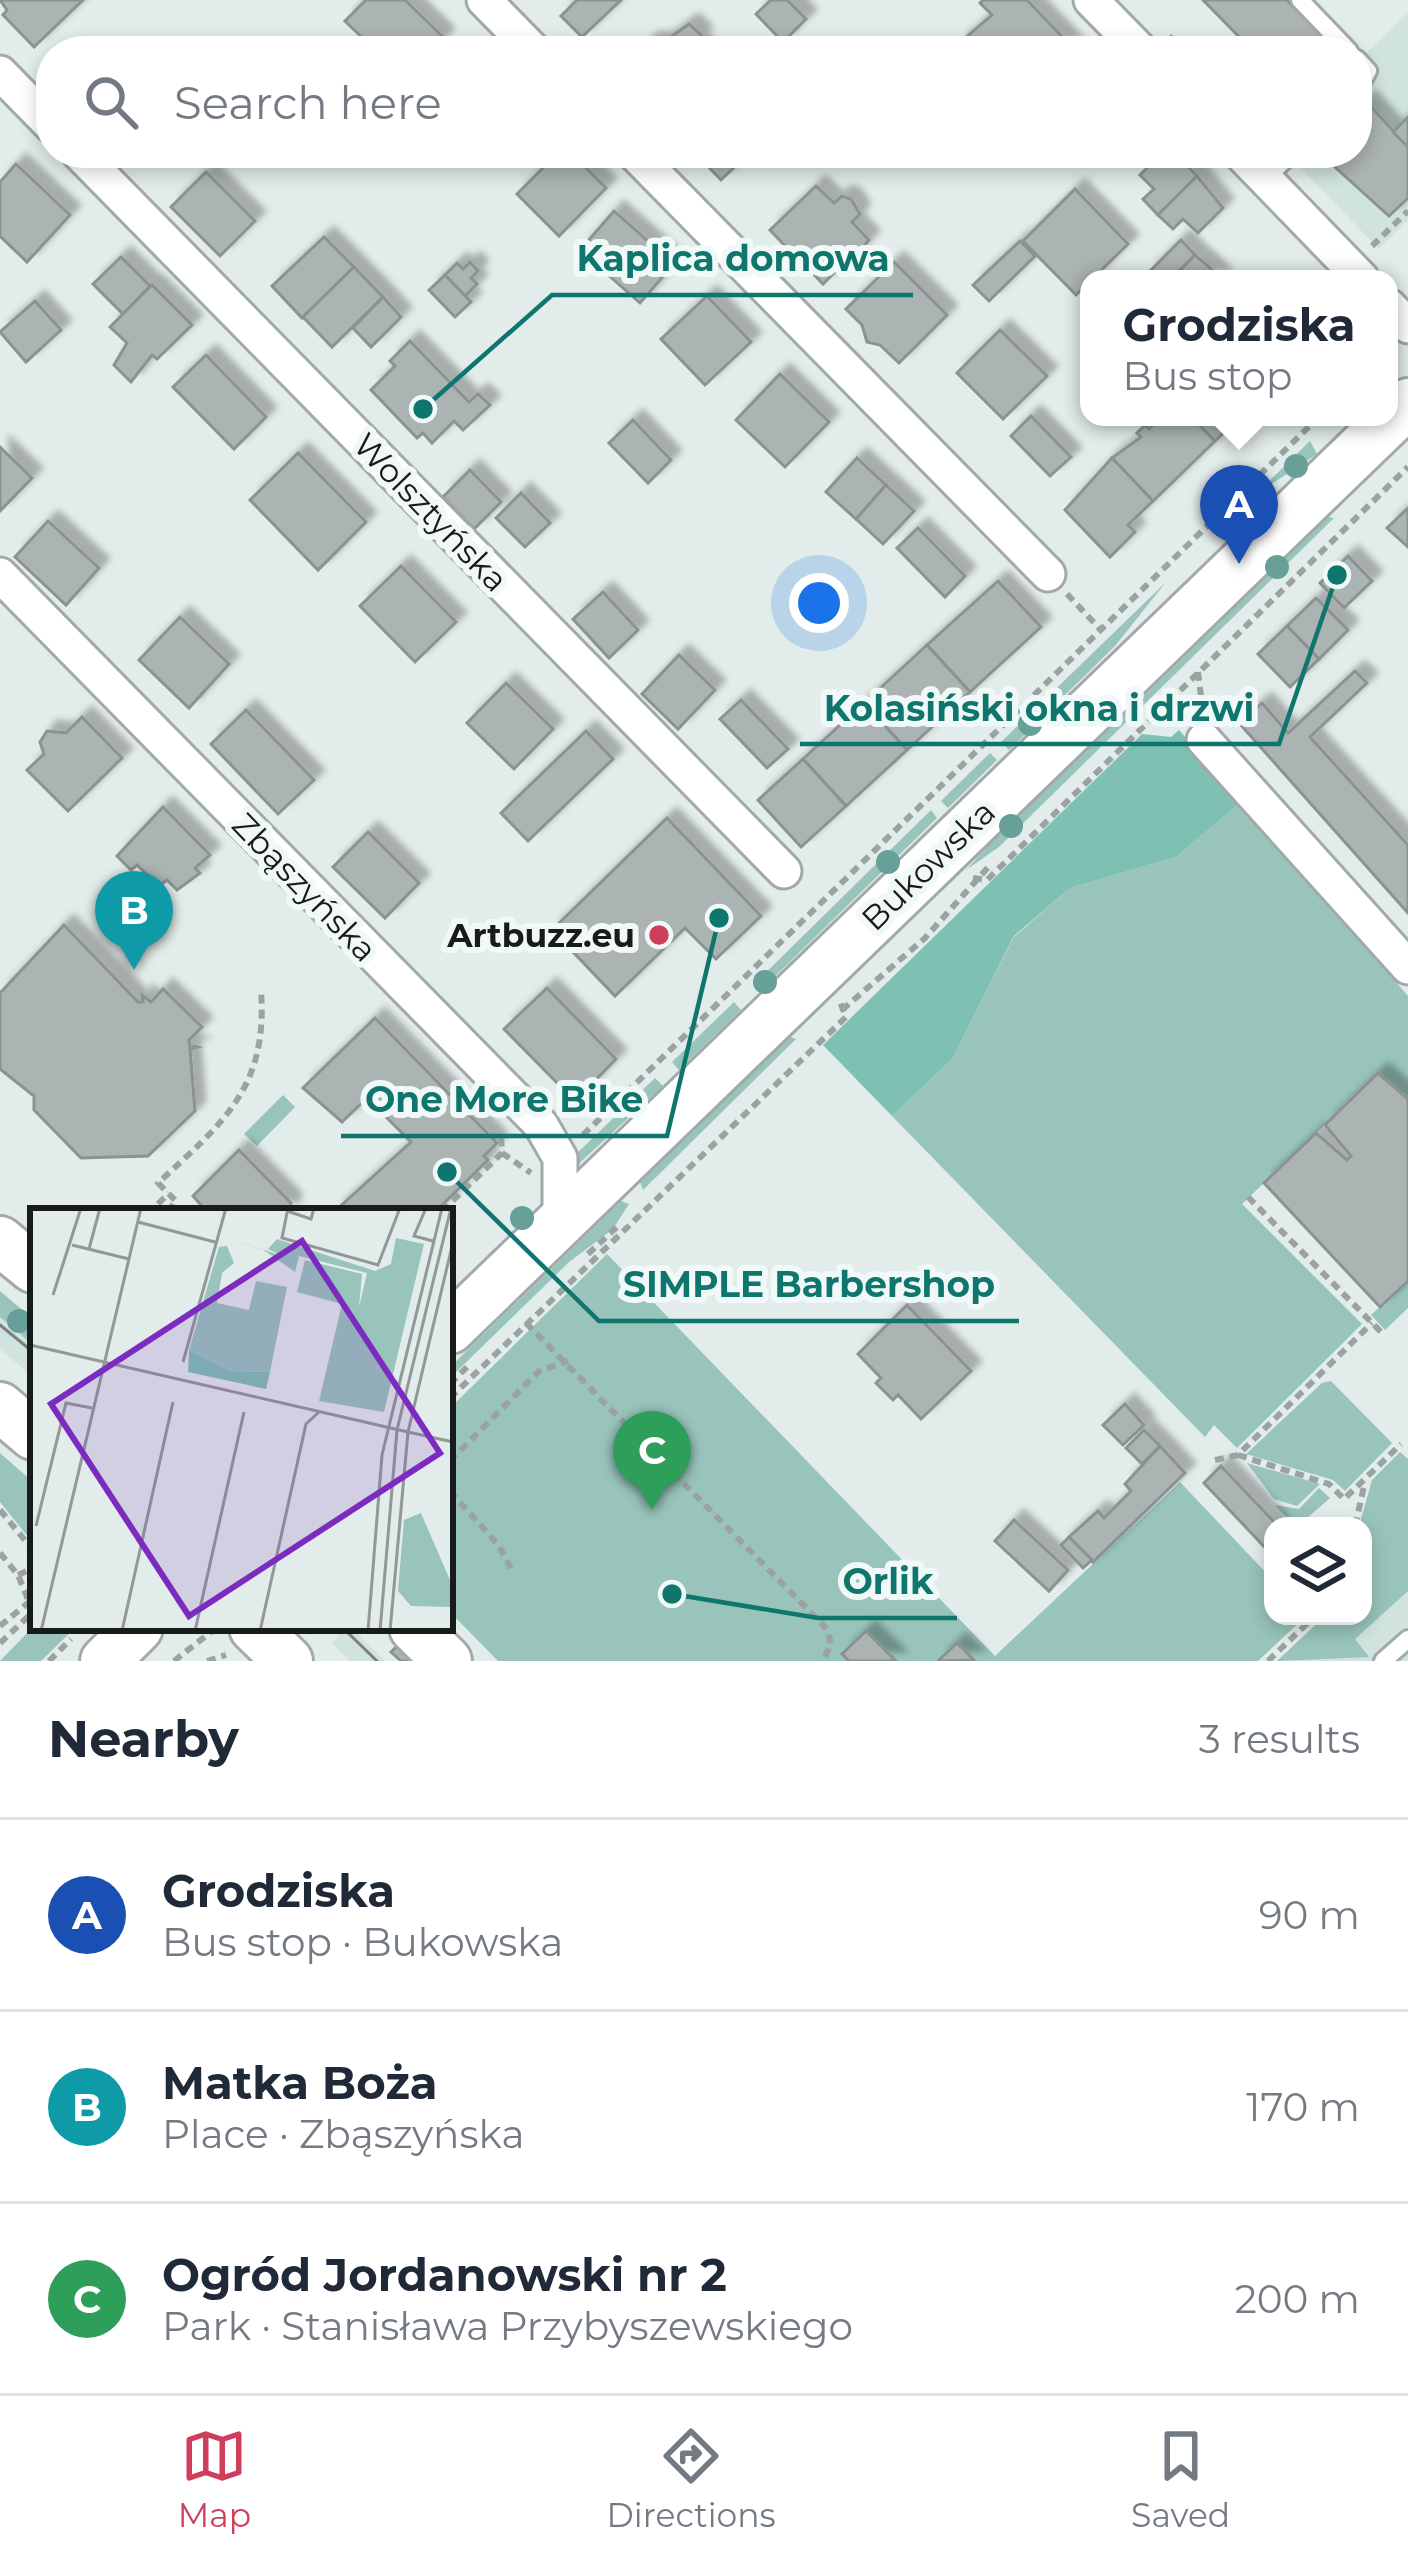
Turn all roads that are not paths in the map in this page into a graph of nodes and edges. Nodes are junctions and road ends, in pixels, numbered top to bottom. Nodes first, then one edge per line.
1 (484, 0) edge
2 (1091, 0) edge
3 (1300, 0) edge
4 (519, 36) edge
5 (1126, 36) edge
6 (1335, 36) edge
7 (0, 73) edge
8 (36, 110) edge
9 (94, 168) edge
10 (649, 168) edge
11 (1254, 168) edge
12 (1276, 168) edge
13 (1265, 179) junction
14 (1364, 265) edge
15 (1384, 426) edge
16 (1048, 574) road end
17 (0, 575) edge
18 (1204, 740) dead end
19 (784, 872) dead end
20 (1408, 967) edge
21 (560, 1222) junction
22 (0, 1241) edge
23 (30, 1266) edge
24 (453, 1326) edge
25 (0, 1407) edge
26 (30, 1432) edge
27 (135, 1631) edge
28 (237, 1631) edge
29 (417, 1631) edge
30 (1408, 1639) edge
31 (105, 1661) edge
32 (288, 1661) edge
33 (447, 1661) edge
34 (1383, 1661) edge

1 - 4 street
2 - 5 street
3 - 6 lane
7 - 8 street
9 - 19 street, Wolsztyńska
10 - 16 street
11 - 13 street
12 - 13 lane
13 - 14 street
15 - 21 main road, Bukowska
17 - 21 street, Zbąszyńska
18 - 20 street
21 - 24 main road, Bukowska
22 - 23 main road
25 - 26 main road
27 - 31 main road
28 - 32 main road
29 - 33 main road
30 - 34 lane

